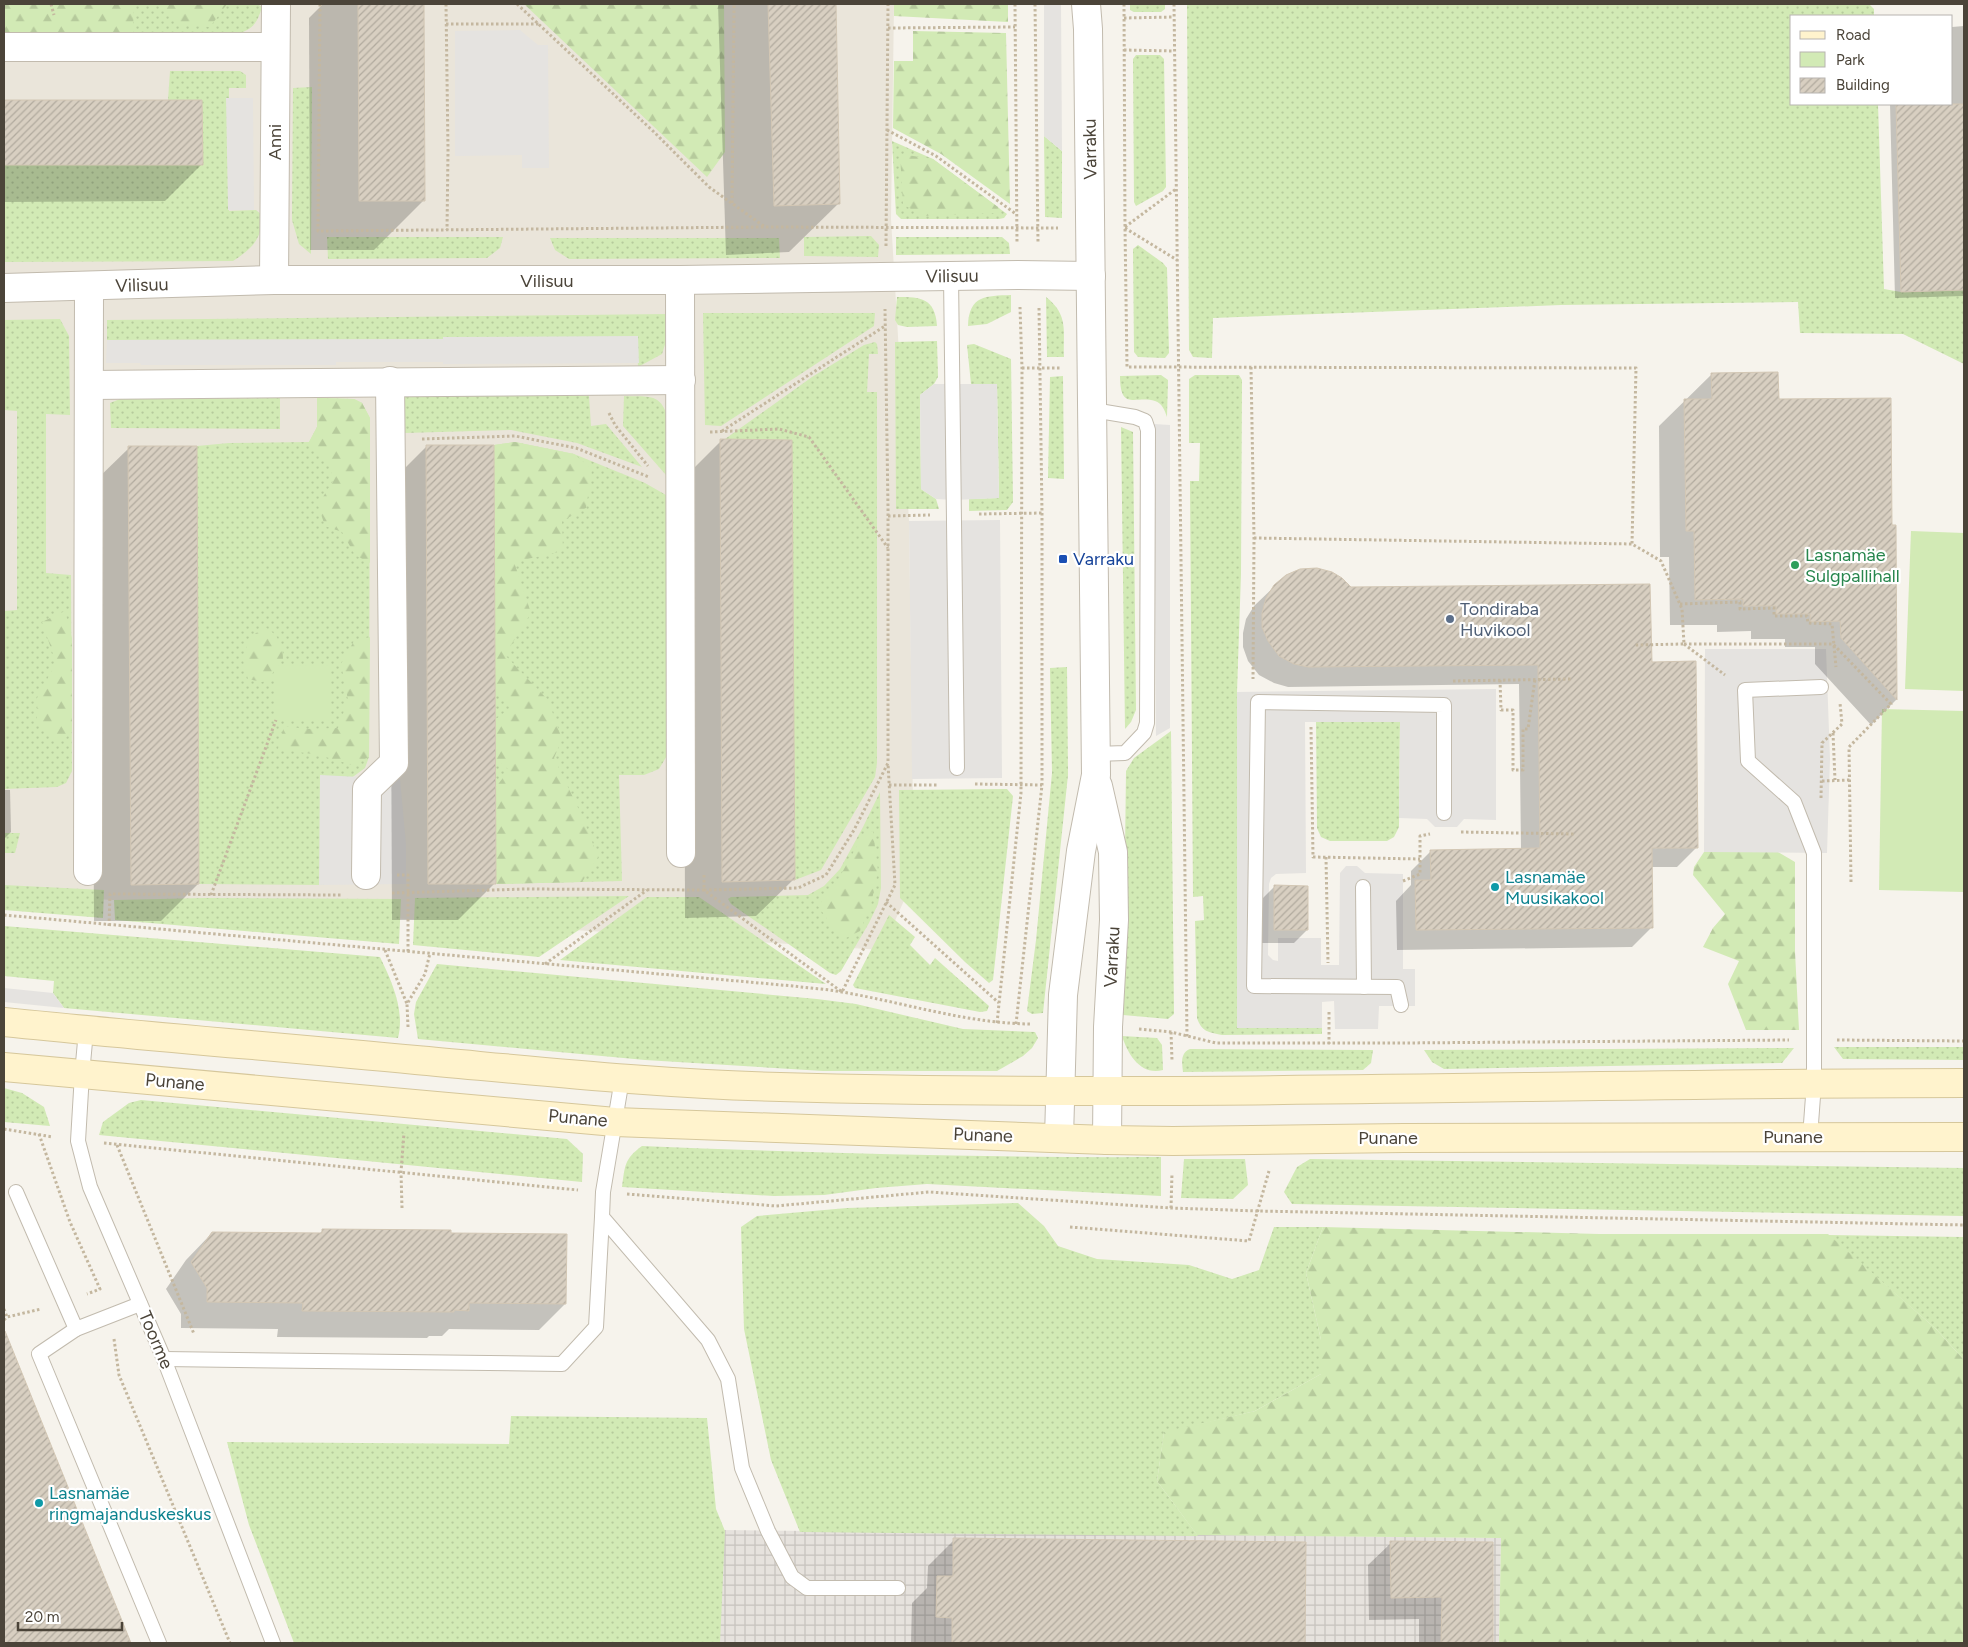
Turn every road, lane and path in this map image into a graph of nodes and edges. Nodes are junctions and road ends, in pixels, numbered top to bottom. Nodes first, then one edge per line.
1 (276, 4) edge
2 (320, 4) edge
3 (446, 4) edge
4 (517, 4) edge
5 (734, 4) edge
6 (888, 4) edge
7 (1015, 4) edge
8 (1035, 4) edge
9 (1086, 4) edge
10 (1124, 4) edge
11 (1174, 4) edge
12 (1174, 17) junction
13 (1124, 18) junction
14 (446, 24) junction
15 (539, 24) junction
16 (1016, 27) junction
17 (888, 28) junction
18 (4, 47) edge
19 (275, 47) junction
20 (1124, 50) junction
21 (1174, 51) junction
22 (887, 130) junction
23 (1176, 189) junction
24 (732, 204) junction
25 (1016, 214) junction
26 (765, 228) junction
27 (887, 228) junction
28 (1017, 228) junction
29 (1037, 228) junction
30 (1060, 228) dead end
31 (1125, 228) junction
32 (447, 230) junction
33 (1178, 260) junction
34 (1028, 275) junction
35 (951, 276) junction
36 (1091, 276) junction
37 (886, 278) junction
38 (274, 280) junction
39 (680, 280) junction
40 (89, 286) junction
41 (4, 288) edge
42 (886, 325) junction
43 (1251, 367) junction
44 (1022, 368) junction
45 (1040, 368) junction
46 (1061, 368) dead end
47 (1178, 368) junction
48 (595, 380) junction
49 (681, 380) junction
50 (390, 382) junction
51 (90, 385) junction
52 (1093, 410) junction
53 (681, 432) junction
54 (721, 432) junction
55 (391, 440) junction
56 (671, 485) junction
57 (1254, 538) junction
58 (1632, 544) junction
59 (888, 549) junction
60 (1684, 644) junction
61 (1635, 645) dead end
62 (1572, 679) dead end
63 (1535, 680) junction
64 (1821, 687) dead end
65 (1745, 690) junction
66 (1258, 702) junction
67 (1310, 703) junction
68 (276, 720) dead end
69 (1833, 733) dead end
70 (888, 762) junction
71 (1096, 764) junction
72 (957, 768) dead end
73 (1836, 780) junction
74 (1850, 780) junction
75 (1822, 781) dead end
76 (1021, 784) junction
77 (1042, 785) junction
78 (1444, 813) dead end
79 (1453, 832) dead end
80 (1436, 834) dead end
81 (1574, 834) dead end
82 (681, 853) dead end
83 (1326, 857) junction
84 (1420, 858) junction
85 (88, 871) dead end
86 (366, 875) joint
87 (1402, 881) dead end
88 (1852, 882) dead end
89 (1363, 887) dead end
90 (648, 890) junction
91 (704, 890) junction
92 (408, 892) junction
93 (390, 893) dead end
94 (211, 895) junction
95 (343, 895) dead end
96 (886, 902) junction
97 (4, 916) edge
98 (109, 926) junction
99 (385, 950) junction
100 (408, 952) junction
101 (544, 964) junction
102 (1328, 987) junction
103 (1364, 987) junction
104 (842, 992) junction
105 (999, 1003) junction
106 (407, 1004) dead end
107 (1401, 1005) dead end
108 (4, 1022) edge
109 (997, 1023) junction
110 (1016, 1024) junction
111 (1062, 1025) junction
112 (1108, 1027) junction
113 (86, 1031) junction
114 (1187, 1037) junction
115 (1814, 1040) junction
116 (1964, 1041) edge
117 (1329, 1044) junction
118 (4, 1067) edge
119 (82, 1074) junction
120 (622, 1079) junction
121 (1814, 1083) junction
122 (1964, 1083) edge
123 (1059, 1090) junction
124 (1108, 1090) junction
125 (615, 1122) junction
126 (4, 1129) edge
127 (1810, 1137) junction
128 (1964, 1137) edge
129 (1059, 1138) junction
130 (1277, 1139) junction
131 (1107, 1140) junction
132 (78, 1141) junction
133 (117, 1145) junction
134 (401, 1172) junction
135 (16, 1192) dead end
136 (603, 1192) junction
137 (402, 1208) dead end
138 (1258, 1211) junction
139 (602, 1217) junction
140 (1964, 1225) edge
141 (1070, 1227) dead end
142 (100, 1288) dead end
143 (140, 1304) junction
144 (4, 1309) edge
145 (111, 1316) junction
146 (7, 1317) dead end
147 (76, 1329) junction
148 (164, 1359) junction
149 (204, 1359) junction
150 (898, 1588) dead end
151 (159, 1643) edge
152 (230, 1643) edge
153 (273, 1643) edge

1 - 19 street, Anni
2 - 32 path
3 - 14 path
4 - 15 path
5 - 24 path
6 - 17 path
7 - 16 path
8 - 29 path
9 - 36 street, Varraku
10 - 13 path
11 - 12 path
12 - 13 path
12 - 21 path
13 - 20 path
14 - 15 path
14 - 32 path
15 - 24 path
16 - 17 path
16 - 25 path
17 - 22 path
18 - 19 street
19 - 38 street, Anni
20 - 21 path
20 - 31 path
21 - 23 path
22 - 25 path
22 - 27 path
23 - 31 path
23 - 33 path
24 - 26 path
25 - 28 path
26 - 27 path
26 - 32 path
27 - 28 path
27 - 37 path
28 - 29 path
28 - 34 path
29 - 30 path
29 - 34 path
31 - 33 path
31 - 47 path
33 - 47 path
34 - 35 street, Vilisuu
34 - 36 street, Vilisuu
34 - 44 path
34 - 45 path
35 - 37 street, Vilisuu
35 - 72 lane
36 - 52 street, Varraku
37 - 39 street, Vilisuu
37 - 42 path
38 - 39 street, Vilisuu
38 - 40 street, Vilisuu
39 - 49 street
40 - 41 street, Vilisuu
40 - 51 street
42 - 54 path
42 - 59 path
43 - 47 path
43 - 57 path
43 - 58 path
44 - 45 path
44 - 76 path
45 - 46 path
45 - 77 path
47 - 114 path
48 - 49 street
48 - 50 street
48 - 56 path
49 - 53 street
50 - 51 street
50 - 55 street
51 - 85 street
52 - 71 street, Varraku
52 - 71 lane
53 - 54 path
53 - 56 street
54 - 59 path
55 - 56 path
55 - 86 street
56 - 82 street
57 - 58 path
57 - 66 path
58 - 60 path
59 - 70 path
60 - 61 path
60 - 65 path
60 - 74 path
62 - 63 path
63 - 63 path
64 - 65 lane
65 - 115 lane
66 - 67 lane
66 - 102 lane
67 - 78 lane
67 - 83 path
68 - 94 path
69 - 73 path
70 - 91 path
70 - 96 path
71 - 111 street, Varraku
71 - 112 street, Varraku
73 - 74 path
73 - 75 path
74 - 88 path
76 - 77 path
76 - 105 path
77 - 110 path
79 - 81 path
80 - 84 path
83 - 84 path
83 - 102 path
84 - 87 path
86 - 92 path
89 - 103 lane
90 - 91 path
90 - 92 path
90 - 101 path
91 - 104 path
92 - 93 path
92 - 100 path
94 - 95 path
94 - 98 path
96 - 104 path
96 - 105 path
97 - 98 path
98 - 99 path
99 - 100 path
99 - 106 path
100 - 101 path
101 - 104 path
102 - 103 lane
102 - 117 path
103 - 107 lane
104 - 109 path
105 - 109 path
108 - 113 main road
109 - 110 path
110 - 111 path
111 - 123 street, Varraku
112 - 114 path
112 - 124 street, Varraku
113 - 119 lane, Toorme
113 - 120 main road
114 - 117 path
115 - 116 path
115 - 117 path
115 - 121 lane
118 - 119 main road, Punane
119 - 125 main road, Punane
119 - 132 lane, Toorme
120 - 123 main road
120 - 125 lane
121 - 122 main road
121 - 124 main road
121 - 127 lane
123 - 124 main road
123 - 129 street, Varraku
124 - 131 street, Varraku
125 - 129 main road, Punane
125 - 136 lane
126 - 132 path
127 - 128 main road, Punane
127 - 130 main road, Punane
129 - 131 main road, Punane
130 - 131 main road, Punane
130 - 138 path
132 - 133 path
132 - 143 lane, Toorme
133 - 134 path
133 - 149 path
134 - 136 path
134 - 137 path
135 - 147 lane
136 - 138 path
136 - 139 lane
138 - 140 path
138 - 141 path
139 - 149 lane
139 - 150 lane
142 - 145 path
143 - 145 lane
143 - 148 lane, Toorme
144 - 146 path
145 - 147 lane
145 - 152 path
147 - 151 lane
148 - 149 lane
148 - 153 lane, Toorme

